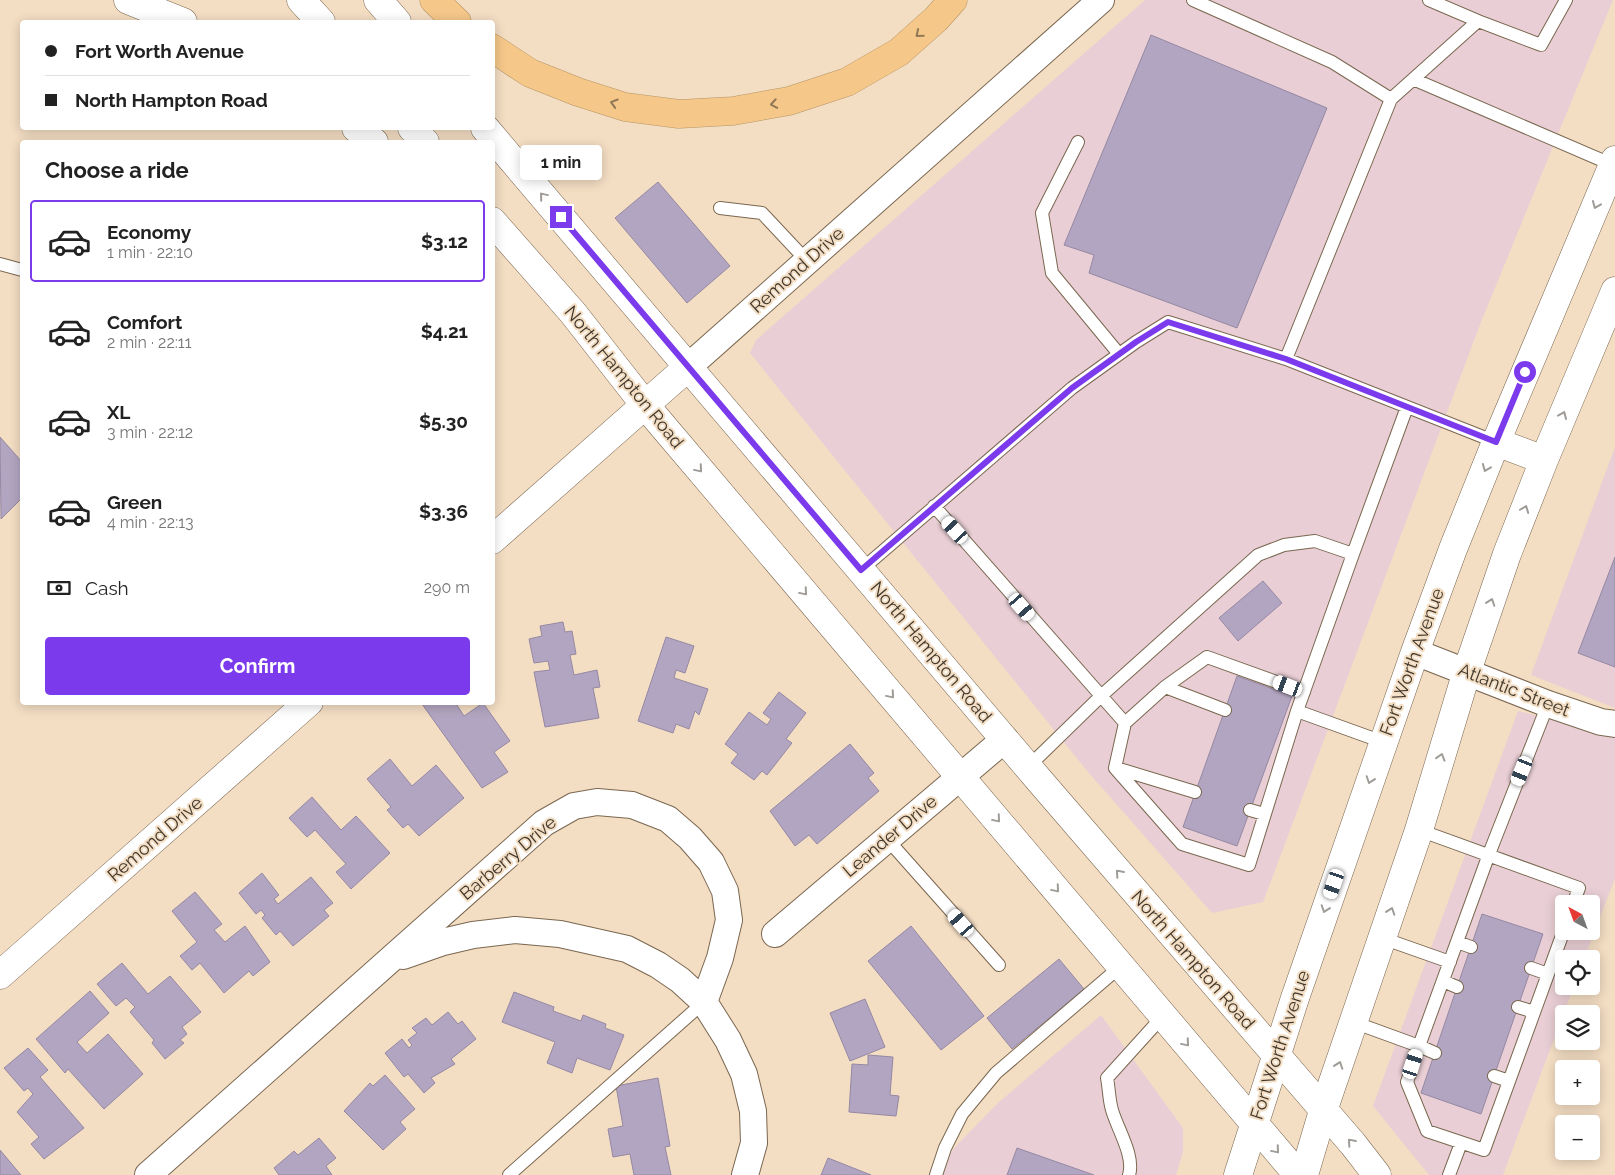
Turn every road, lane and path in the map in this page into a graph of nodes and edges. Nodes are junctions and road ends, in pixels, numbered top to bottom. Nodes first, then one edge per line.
1 (128, 0) edge
2 (301, 0) edge
3 (378, 0) edge
4 (434, 0) edge
5 (953, 0) edge
6 (1101, 0) edge
7 (1193, 0) edge
8 (1429, 0) edge
9 (1566, 0) edge
10 (177, 20) edge
11 (319, 20) edge
12 (395, 20) edge
13 (455, 20) edge
14 (1478, 21) junction
15 (495, 50) edge
16 (1412, 79) junction
17 (1391, 100) junction
18 (359, 130) edge
19 (414, 130) edge
20 (488, 130) edge
21 (371, 140) edge
22 (423, 140) edge
23 (1078, 142) dead end
24 (1614, 163) edge
25 (720, 208) dead end
26 (495, 224) edge
27 (495, 245) edge
28 (807, 261) junction
29 (0, 264) edge
30 (20, 269) edge
31 (1615, 291) edge
32 (573, 313) junction
33 (1119, 354) junction
34 (1286, 359) junction
35 (688, 367) junction
36 (645, 405) junction
37 (1408, 406) junction
38 (1496, 442) junction
39 (1544, 460) junction
40 (934, 506) junction
41 (495, 537) edge
42 (1353, 554) junction
43 (861, 570) junction
44 (1415, 652) junction
45 (1467, 671) junction
46 (1165, 688) junction
47 (1304, 692) junction
48 (1101, 696) junction
49 (1548, 704) junction
50 (306, 705) edge
51 (1225, 710) dead end
52 (1297, 711) junction
53 (1125, 723) junction
54 (1615, 724) edge
55 (1005, 739) junction
56 (1383, 742) junction
57 (1028, 766) junction
58 (1116, 768) junction
59 (960, 776) junction
60 (1195, 792) dead end
61 (1250, 810) dead end
62 (1264, 814) junction
63 (1419, 830) junction
64 (887, 839) junction
65 (1489, 854) junction
66 (1576, 895) edge
67 (775, 934) dead end
68 (1382, 938) junction
69 (1560, 940) edge
70 (1457, 942) junction
71 (1471, 947) dead end
72 (392, 960) junction
73 (1450, 962) junction
74 (999, 965) dead end
75 (1121, 966) junction
76 (1531, 968) dead end
77 (1548, 974) junction
78 (0, 975) edge
79 (1443, 981) junction
80 (1457, 986) dead end
81 (704, 1002) junction
82 (1518, 1007) dead end
83 (1534, 1012) junction
84 (1163, 1016) junction
85 (1353, 1022) junction
86 (1419, 1046) junction
87 (1435, 1053) dead end
88 (1276, 1056) junction
89 (1494, 1076) dead end
90 (1509, 1081) junction
91 (1323, 1111) junction
92 (1255, 1124) junction
93 (1461, 1143) junction
94 (148, 1175) edge
95 (509, 1175) edge
96 (745, 1175) edge
97 (936, 1175) edge
98 (1129, 1175) edge
99 (1238, 1175) edge
100 (1298, 1175) edge
101 (1304, 1175) edge
102 (1377, 1175) edge
103 (1448, 1175) edge

1 - 10 main road
2 - 11 main road
3 - 12 main road
4 - 13 highway
5 -> 15 highway
6 - 28 street, Remond Drive
7 - 17 lane
8 - 14 lane
9 - 14 lane
14 - 16 lane
16 - 17 lane
16 - 24 lane
17 - 34 lane
18 - 21 main road
19 - 22 main road
35 -> 20 main road, North Hampton Road
23 - 33 lane
24 -> 38 main road, Fort Worth Avenue
25 - 28 lane
26 - 32 main road, North Hampton Road
27 - 32 main road
28 - 35 street, Remond Drive
29 - 30 lane
39 -> 31 main road
32 - 36 main road, North Hampton Road
33 - 34 lane
33 - 40 lane
34 - 37 lane
35 - 36 main road, Remond Drive
35 - 43 main road, North Hampton Road
36 - 41 main road, Remond Drive
36 -> 59 main road, North Hampton Road
37 - 38 lane
37 - 42 lane
38 - 39 main road
38 -> 44 main road, Fort Worth Avenue
45 -> 39 main road
40 - 43 lane
40 - 48 lane
42 - 47 lane
42 - 48 lane
43 - 55 main road, North Hampton Road
44 - 45 street, Atlantic Street
44 - 56 main road, Fort Worth Avenue
45 - 49 street, Atlantic Street
63 -> 45 main road
46 - 47 lane
46 - 51 lane
46 - 53 lane
47 - 52 lane
48 - 53 lane
48 - 57 lane
49 - 54 street, Atlantic Street
49 - 65 lane
50 - 78 main road, Remond Drive
52 - 56 lane
52 - 62 lane
53 - 58 lane
55 - 57 main road, North Hampton Road
55 - 59 street, Leander Drive
56 -> 88 main road, Fort Worth Avenue
88 -> 57 main road, North Hampton Road
58 - 60 lane
58 - 62 lane
59 - 64 street, Leander Drive
59 -> 75 main road, North Hampton Road
61 - 62 lane
63 - 65 lane
68 -> 63 main road
64 - 67 street, Leander Drive
64 - 74 lane
65 - 66 lane
65 - 70 lane
68 - 73 lane
68 - 85 main road
69 - 77 lane
70 - 71 lane
70 - 73 lane
72 - 81 street, Barberry Drive
72 - 81 street, Barberry Drive
72 - 94 street, Barberry Drive
73 - 79 lane
75 - 84 main road, North Hampton Road
75 - 97 lane
76 - 77 lane
77 - 83 lane
79 - 80 lane
79 - 86 lane
81 - 95 lane
81 - 96 street
82 - 83 lane
83 - 90 lane
84 -> 92 main road, North Hampton Road
84 - 98 lane
85 - 86 lane
91 -> 85 main road
86 - 87 lane
86 - 93 lane
88 - 91 main road, North Hampton Road
88 - 92 main road, Fort Worth Avenue
89 - 90 lane
90 - 93 lane
91 - 101 main road
102 -> 91 main road, North Hampton Road
92 - 99 main road, Fort Worth Avenue
92 -> 100 main road, North Hampton Road
93 - 103 lane

